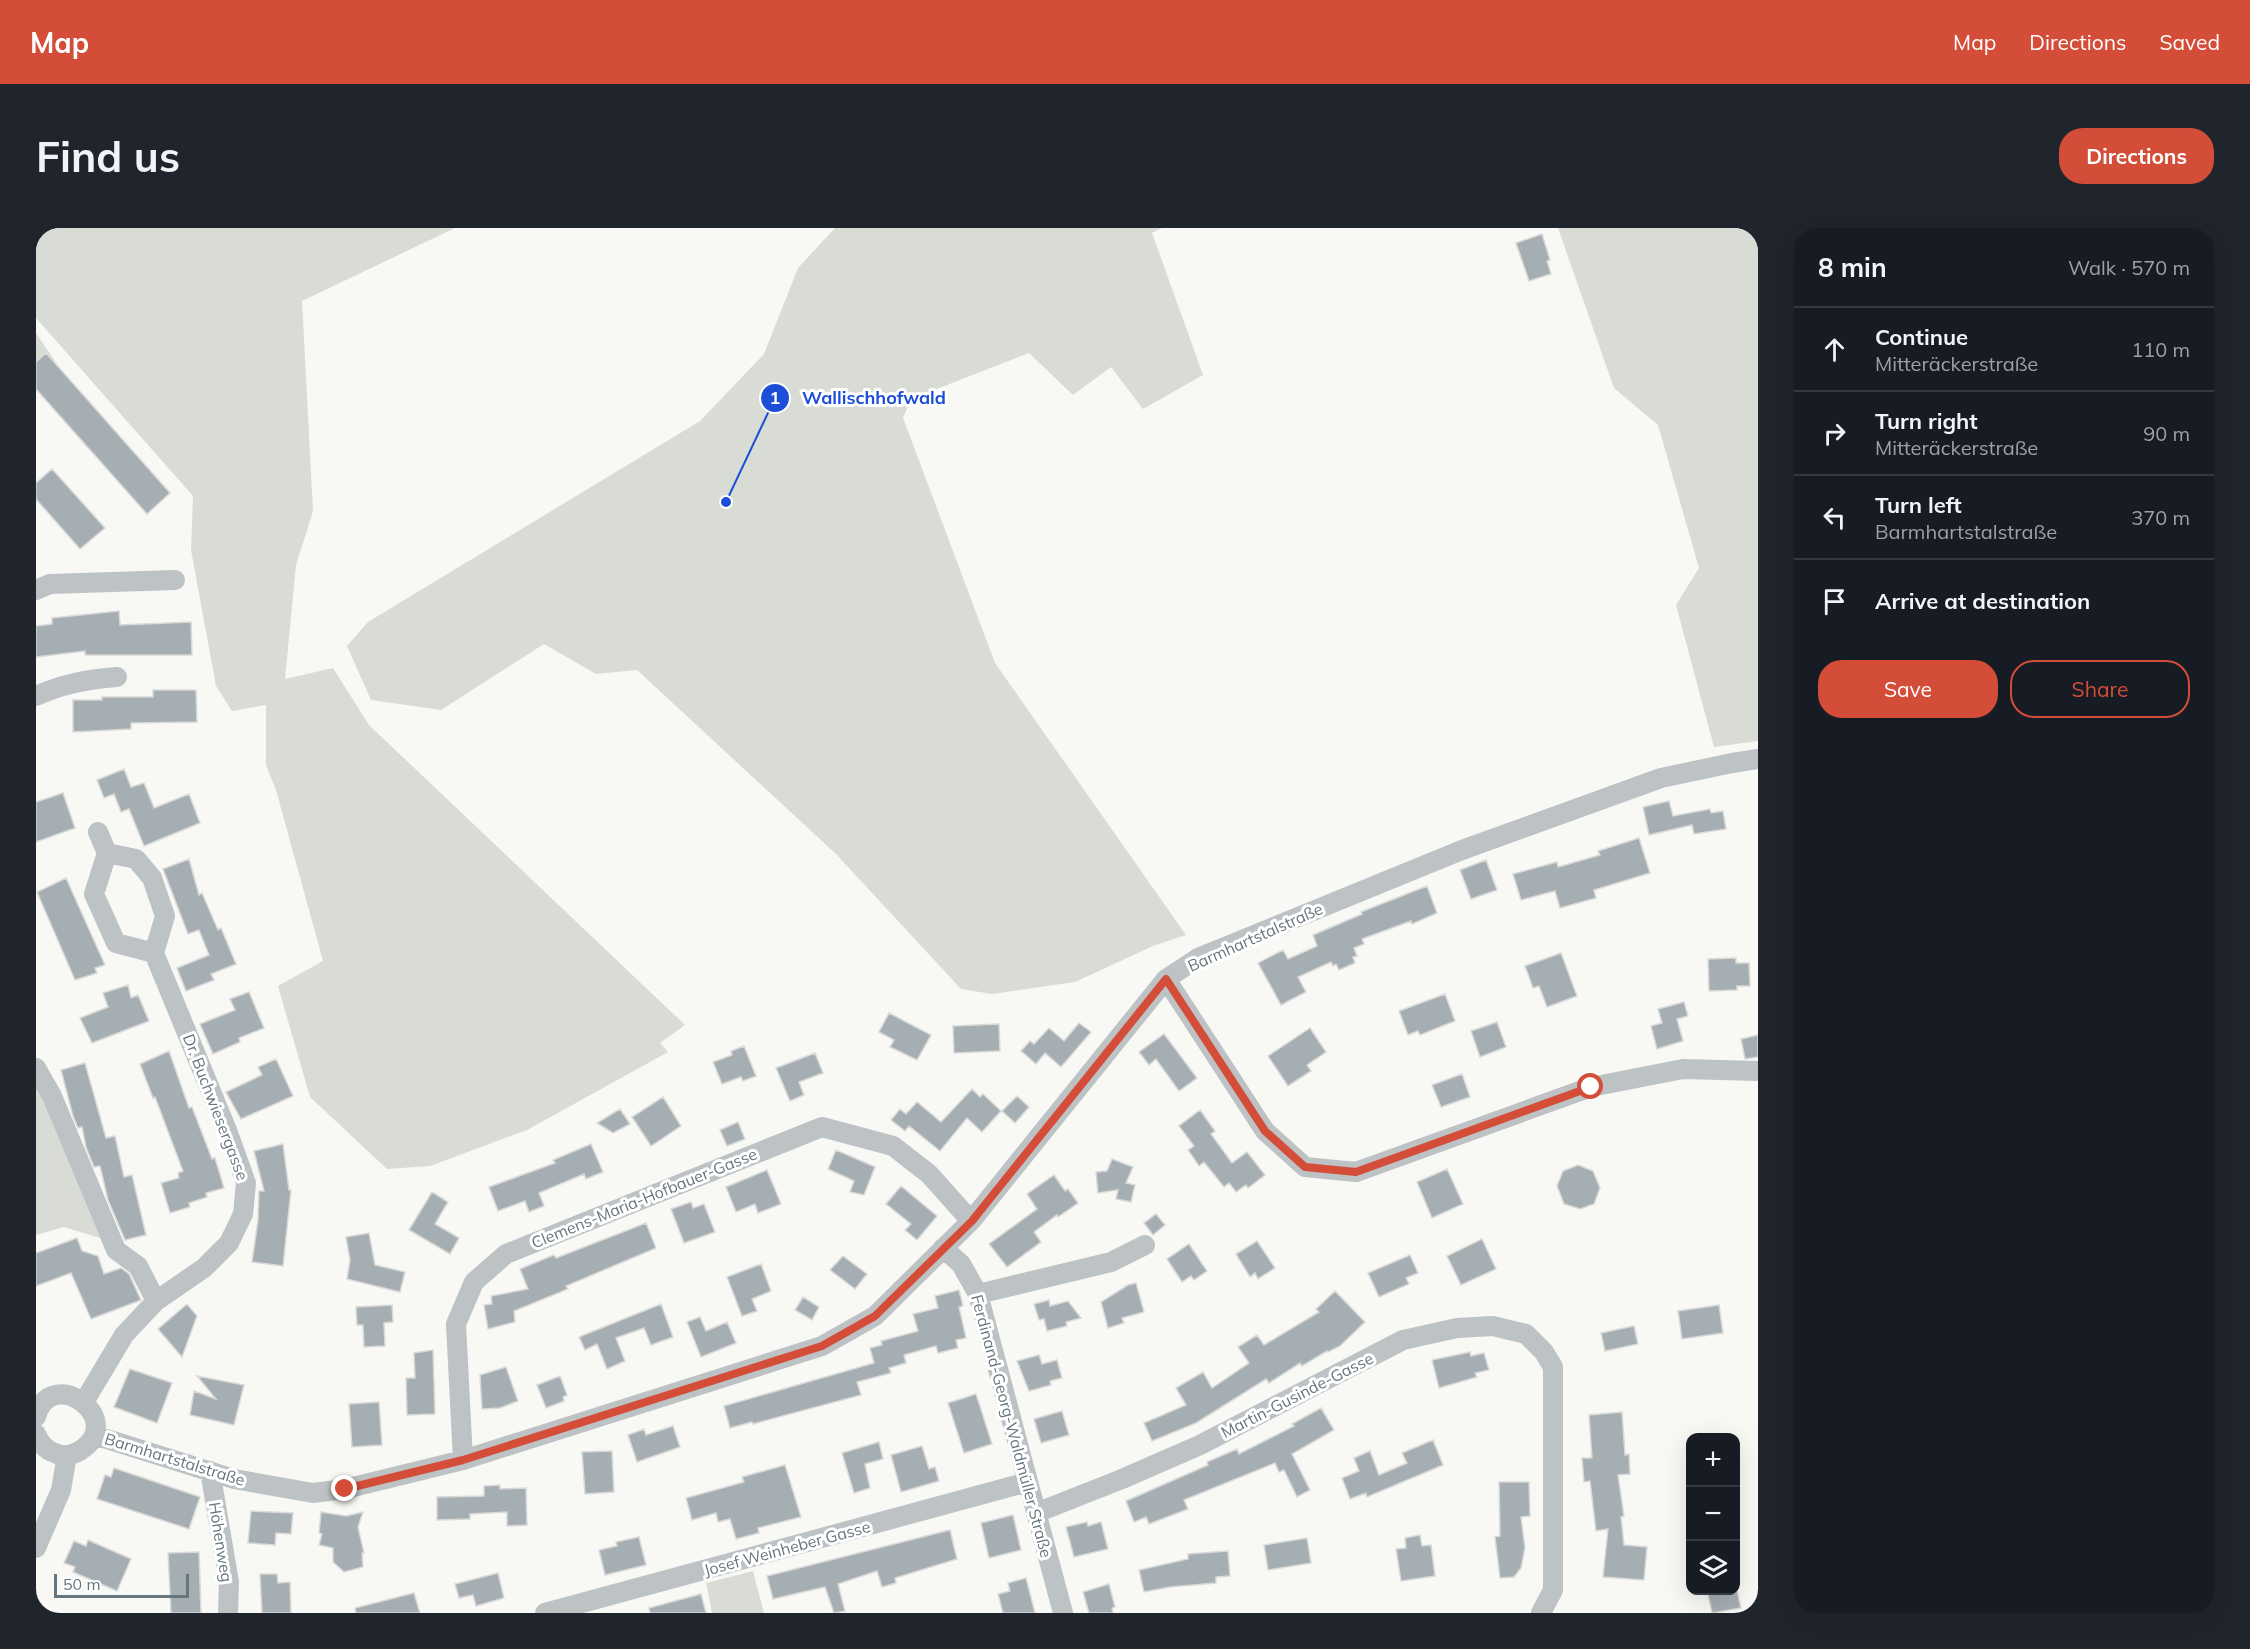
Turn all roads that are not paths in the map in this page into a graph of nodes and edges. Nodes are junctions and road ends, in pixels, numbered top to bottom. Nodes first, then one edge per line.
1 (175, 580) dead end
2 (36, 590) edge
3 (117, 677) dead end
4 (36, 696) edge
5 (1758, 759) edge
6 (98, 832) dead end
7 (107, 853) junction
8 (154, 953) junction
9 (1166, 979) junction
10 (36, 1068) edge
11 (1758, 1071) edge
12 (972, 1221) junction
13 (1145, 1245) dead end
14 (943, 1248) junction
15 (978, 1294) junction
16 (156, 1301) junction
17 (84, 1402) junction
18 (36, 1414) edge
19 (36, 1434) edge
20 (94, 1435) junction
21 (67, 1455) junction
22 (463, 1460) junction
23 (210, 1471) junction
24 (1028, 1482) junction
25 (1036, 1513) junction
26 (36, 1548) edge
27 (228, 1613) edge
28 (545, 1613) edge
29 (1063, 1613) edge
30 (1541, 1613) edge

1 - 2 street
3 - 4 street
5 - 9 street, Barmhartstalstraße
6 - 7 street
7 - 8 street
7 - 8 street
8 - 16 street, Dr. Buchwiesergasse
9 - 11 street
9 - 12 street, Barmhartstalstraße
10 - 16 street
12 - 14 street, Barmhartstalstraße
12 - 22 street, Clemens-Maria-Hofbauer-Gasse
13 - 15 street
14 - 15 street, Ferdinand-Georg-Waldmüller Straße
14 - 22 street, Barmhartstalstraße
15 - 24 street, Ferdinand-Georg-Waldmüller Straße
16 - 17 street, Dr. Buchwiesergasse
17 - 18 street
17 - 20 street
19 - 21 street
20 - 21 street
20 - 23 street, Barmhartstalstraße
21 - 26 street
22 - 23 street, Barmhartstalstraße
23 - 27 street, Höhenweg
24 - 25 street, Ferdinand-Georg-Waldmüller Straße
24 - 28 street, Josef Weinheber Gasse
25 - 29 street, Ferdinand-Georg-Waldmüller Straße
25 - 30 street, Martin-Gusinde-Gasse

